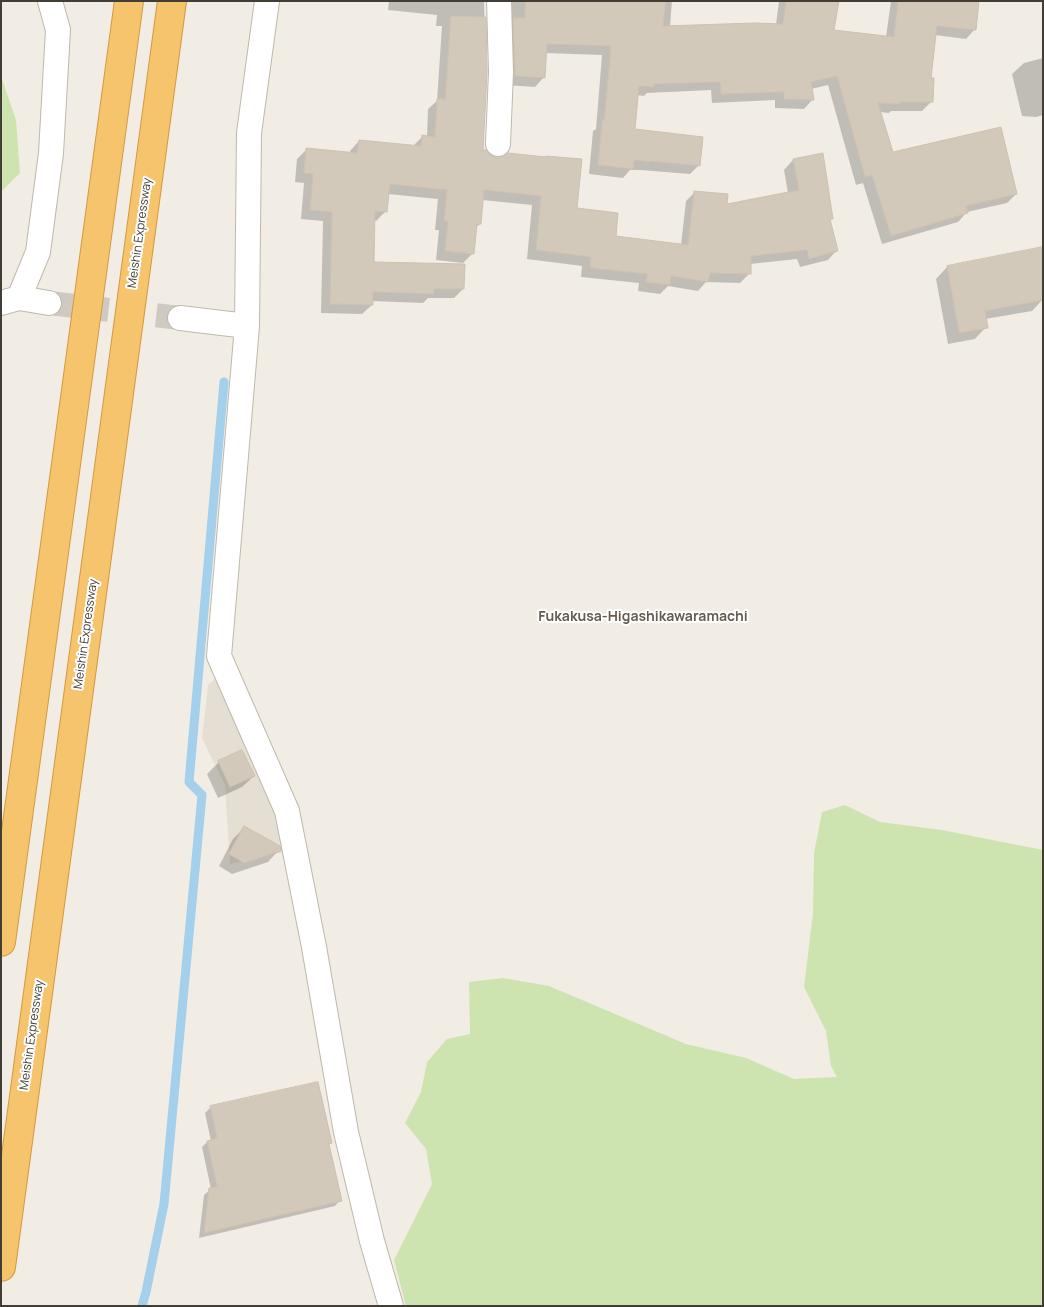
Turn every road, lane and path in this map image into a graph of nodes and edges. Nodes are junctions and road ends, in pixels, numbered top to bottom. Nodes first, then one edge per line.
1 (50, 1) edge
2 (128, 1) edge
3 (172, 1) edge
4 (267, 1) edge
5 (499, 1) edge
6 (498, 144) dead end
7 (10, 300) edge
8 (49, 303) tunnel mouth
9 (180, 318) tunnel mouth
10 (247, 326) junction
11 (1, 942) edge
12 (1, 1267) edge
13 (391, 1306) edge

1 - 7 street
2 - 11 highway
3 - 12 highway, Meishin Expressway
4 - 10 street
5 - 6 street
7 - 8 street
9 - 10 street
10 - 13 street

